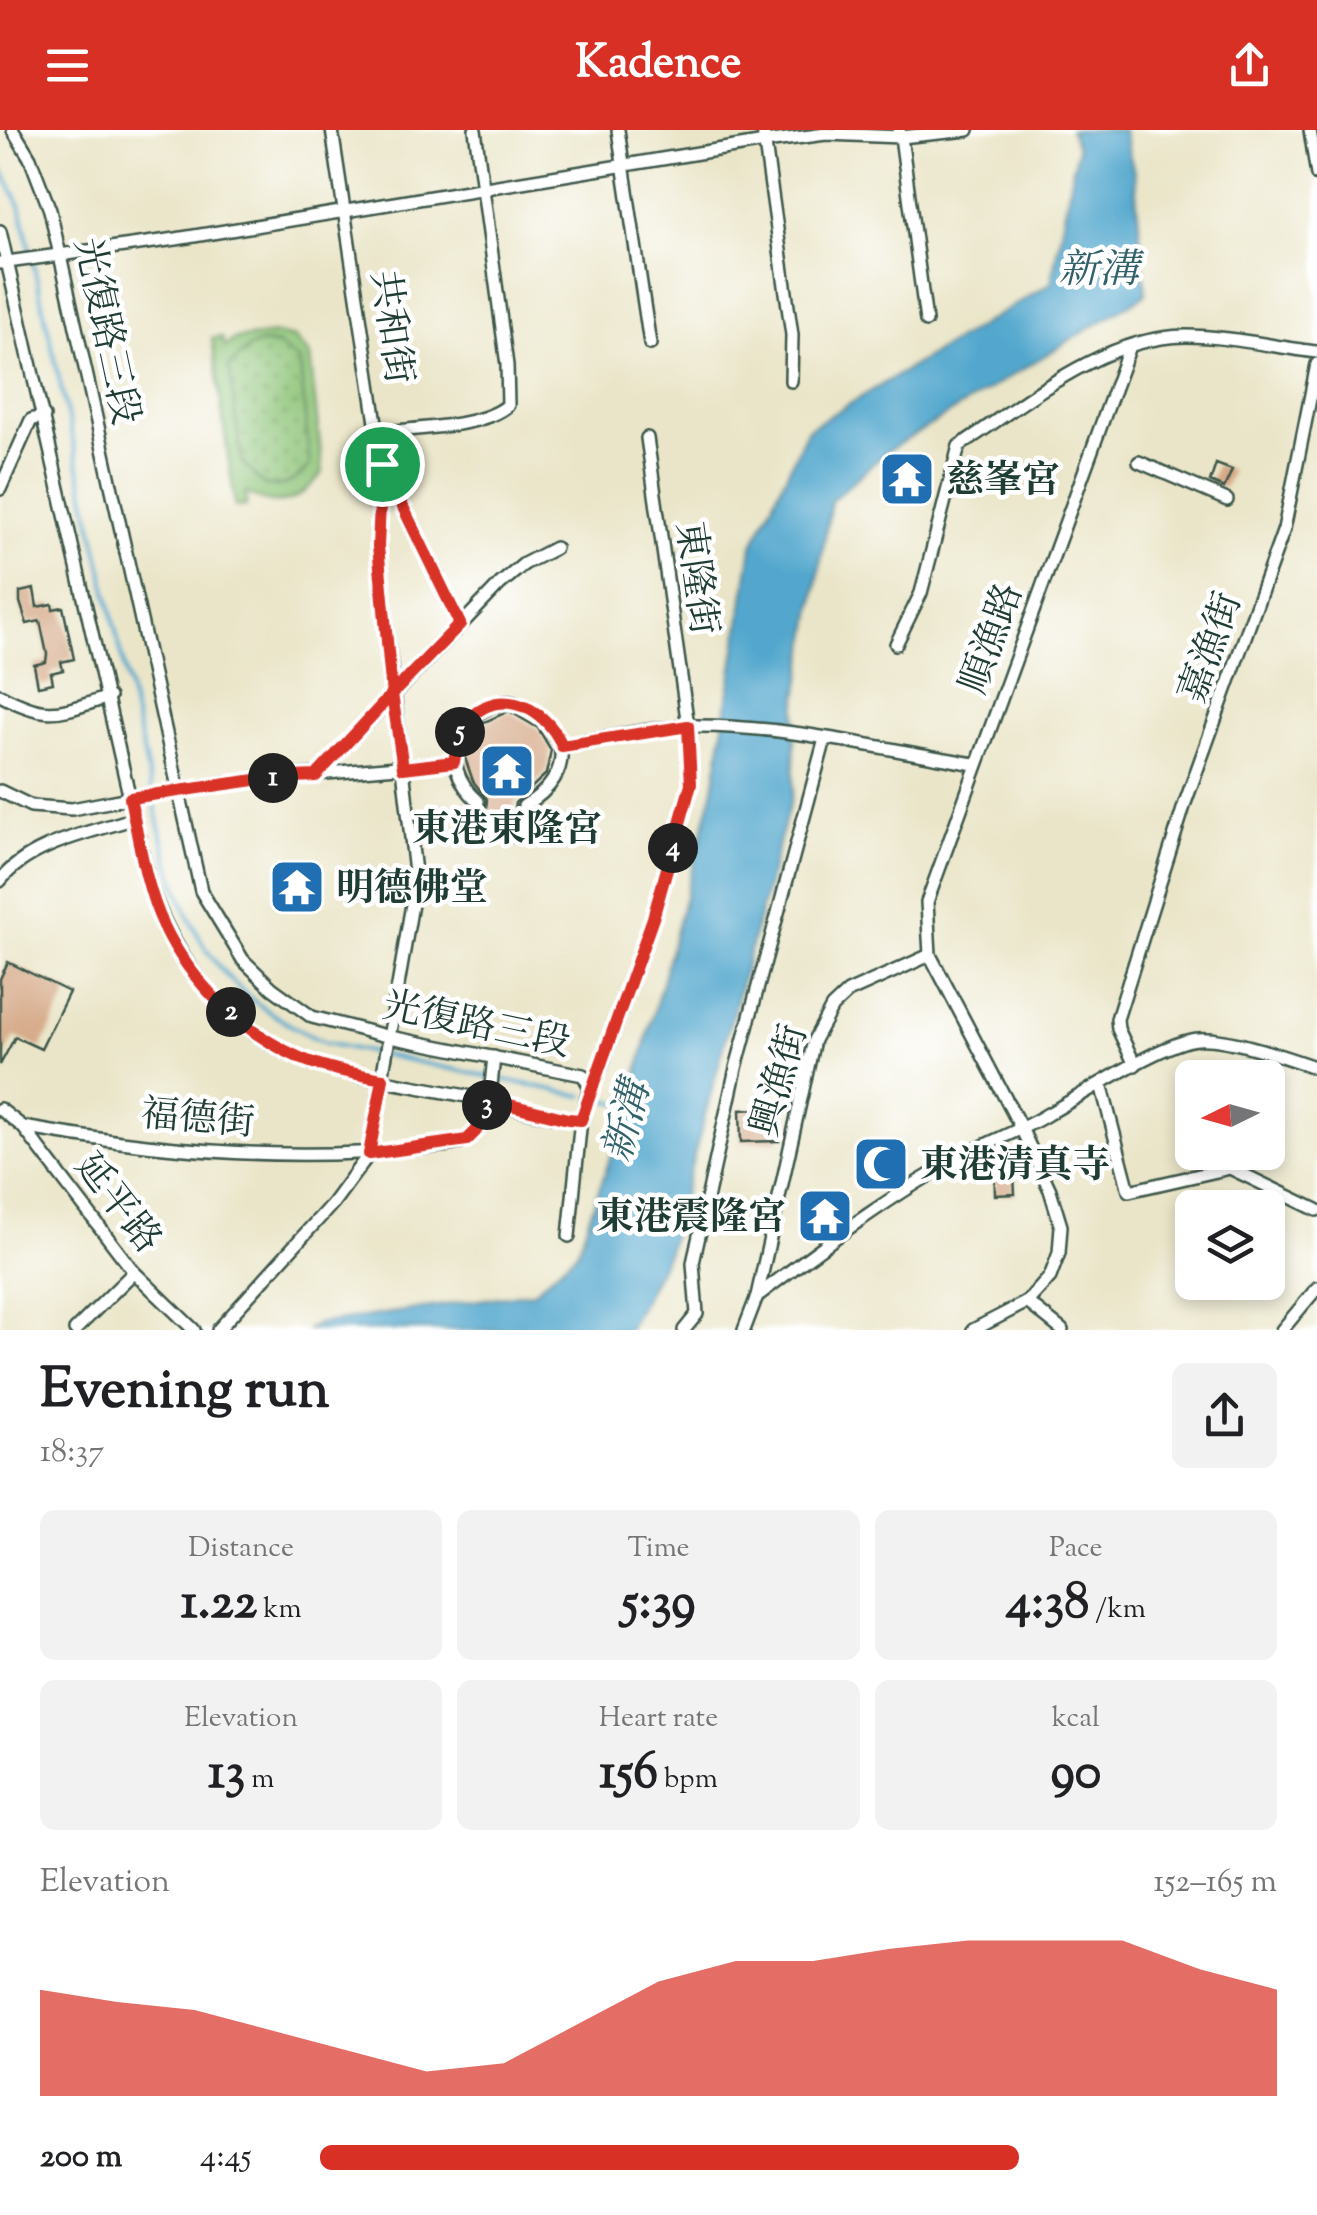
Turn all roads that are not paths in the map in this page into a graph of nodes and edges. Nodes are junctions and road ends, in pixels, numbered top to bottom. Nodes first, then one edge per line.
1 (13, 130) edge
2 (332, 130) edge
3 (475, 130) edge
4 (618, 130) edge
5 (968, 130) edge
6 (1310, 130) edge
7 (900, 133) edge
8 (764, 136) edge
9 (623, 164) junction
10 (1317, 175) edge
11 (485, 185) junction
12 (345, 208) junction
13 (0, 231) edge
14 (61, 256) junction
15 (10, 262) edge
16 (926, 322) dead end
17 (650, 344) dead end
18 (1130, 346) junction
19 (1317, 352) edge
20 (1317, 364) edge
21 (791, 381) dead end
22 (44, 416) junction
23 (378, 433) junction
24 (646, 438) dead end
25 (1139, 462) dead end
26 (382, 464) junction
27 (0, 489) edge
28 (1228, 500) dead end
29 (555, 548) dead end
30 (460, 624) junction
31 (896, 644) dead end
32 (392, 694) junction
33 (0, 695) edge
34 (109, 697) junction
35 (688, 726) junction
36 (825, 739) junction
37 (562, 746) junction
38 (454, 762) junction
39 (975, 764) junction
40 (403, 768) junction
41 (316, 776) junction
42 (0, 791) edge
43 (178, 791) junction
44 (130, 798) junction
45 (134, 818) junction
46 (0, 881) edge
47 (930, 955) junction
48 (389, 1040) junction
49 (494, 1057) junction
50 (1135, 1065) junction
51 (1317, 1068) edge
52 (384, 1073) junction
53 (1101, 1084) junction
54 (590, 1087) junction
55 (489, 1100) junction
56 (0, 1109) edge
57 (583, 1116) junction
58 (22, 1127) junction
59 (1022, 1130) junction
60 (369, 1154) junction
61 (1317, 1210) edge
62 (569, 1236) dead end
63 (134, 1272) junction
64 (1317, 1288) edge
65 (757, 1296) junction
66 (1027, 1302) junction
67 (76, 1330) edge
68 (194, 1330) edge
69 (218, 1330) edge
70 (684, 1330) edge
71 (744, 1330) edge
72 (973, 1330) edge
73 (1062, 1330) edge
74 (1282, 1330) edge

1 - 14 street, 光復路三段
2 - 12 street, 共和街
3 - 11 street
4 - 9 street
5 - 7 street
6 - 10 street
7 - 8 street
7 - 16 street
8 - 9 street
8 - 21 street
9 - 11 street
9 - 17 street
11 - 12 street
11 - 23 street
12 - 14 street
12 - 23 street, 共和街
13 - 15 street, 光復路三段
14 - 15 street
14 - 43 street, 光復路三段
15 - 22 street, 光復路三段
18 - 19 street
18 - 31 street
18 - 39 street, 順漁路
20 - 50 street, 嘉漁街
22 - 27 street
22 - 34 street, 光復路三段
23 - 26 street, 共和街
24 - 35 street, 東隆街
25 - 28 street
26 - 30 street
26 - 32 street, 共和街
29 - 30 street
30 - 32 street
32 - 40 street, 共和街
32 - 41 street
33 - 34 street
34 - 44 street, 光復路三段
35 - 36 street
35 - 37 street
35 - 54 street, 東隆街
36 - 39 street
36 - 70 street
37 - 38 street
37 - 38 street
38 - 40 street
39 - 47 street, 順漁路
40 - 41 street
40 - 48 street
41 - 43 street
42 - 44 street
43 - 44 street
43 - 48 street, 光復路三段
44 - 45 street, 光復路三段
45 - 46 street
45 - 52 street, 光復路三段
47 - 59 street
47 - 65 street, 興漁街
48 - 49 street, 光復路三段
48 - 52 street
49 - 54 street, 光復路三段
49 - 55 street
50 - 51 street
50 - 53 street
52 - 55 street, 光復路三段
52 - 60 street
53 - 59 street
53 - 61 street
54 - 57 street, 光復路三段
55 - 57 street, 光復路三段
55 - 60 street, 福德街
56 - 58 street, 延平路
57 - 62 street
58 - 60 street, 福德街
58 - 63 street, 延平路
59 - 65 street
59 - 66 street
60 - 69 street
63 - 67 street
63 - 68 street, 延平路
64 - 74 street
65 - 71 street, 興漁街
66 - 72 street
66 - 73 street

